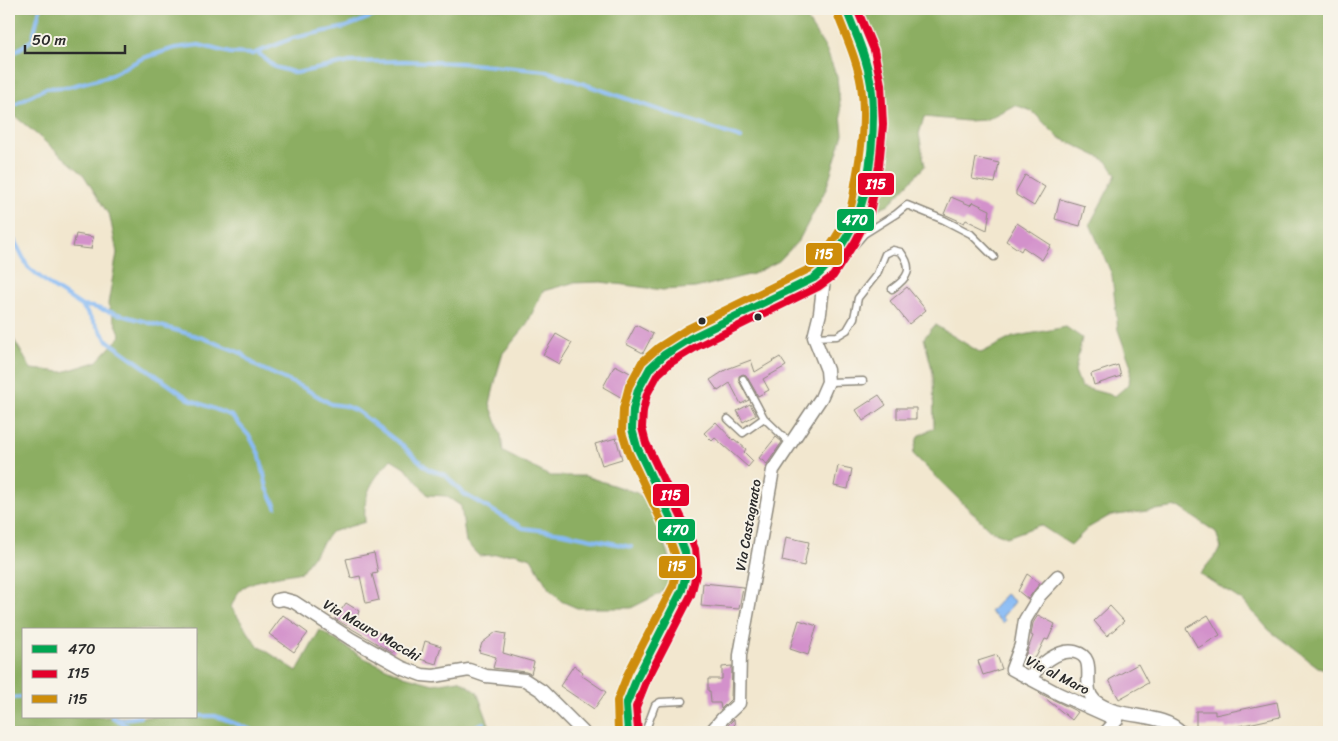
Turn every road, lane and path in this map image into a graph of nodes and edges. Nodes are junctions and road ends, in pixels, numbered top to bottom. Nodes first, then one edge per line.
1 (846, 9) edge
2 (994, 257) dead end
3 (825, 270) junction
4 (892, 289) dead end
5 (814, 337) junction
6 (743, 379) dead end
7 (863, 381) dead end
8 (828, 382) junction
9 (764, 418) junction
10 (728, 419) dead end
11 (791, 444) junction
12 (1058, 576) dead end
13 (277, 600) dead end
14 (1030, 678) junction
15 (684, 701) dead end
16 (583, 732) edge
17 (628, 732) edge
18 (645, 732) edge
19 (711, 732) edge
20 (1106, 732) edge
21 (1181, 732) edge

1 - 3 street
2 - 3 lane
3 - 5 street
3 - 17 street
4 - 5 lane
5 - 8 street
6 - 9 lane
7 - 8 lane
8 - 11 street, Via Castagnato
9 - 10 lane
9 - 11 lane
11 - 19 street, Via Castagnato
12 - 14 street, Via al Maro
13 - 16 street, Via Mauro Macchi
14 - 20 street, Via al Maro
14 - 21 street
15 - 18 lane

